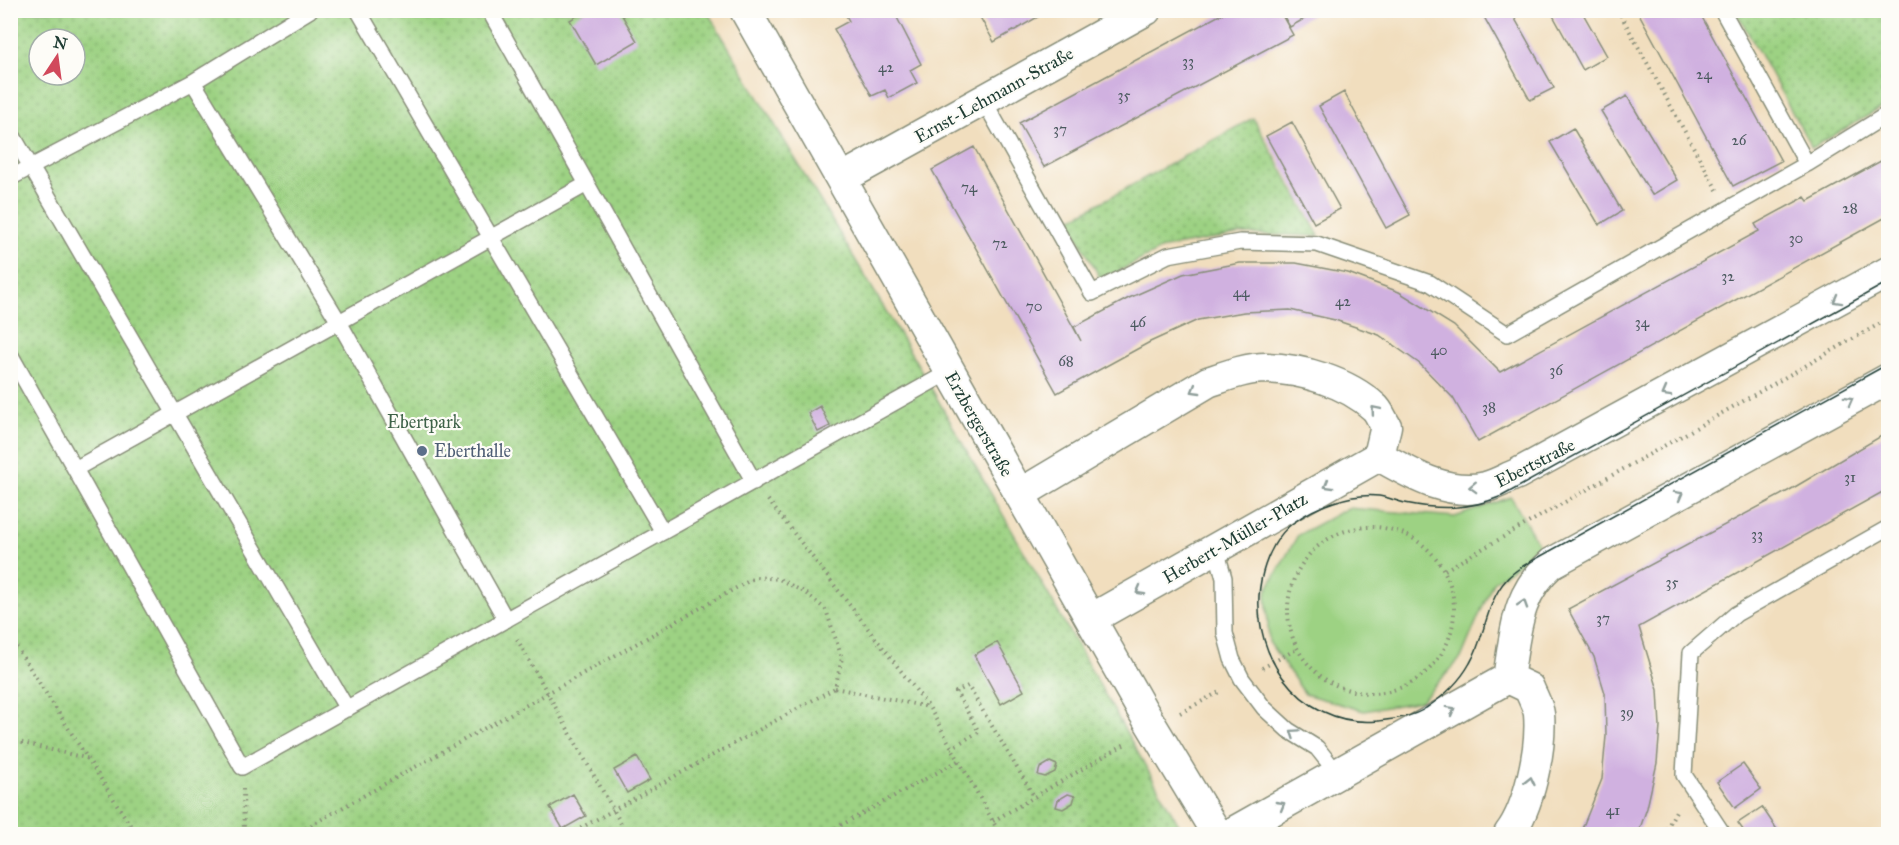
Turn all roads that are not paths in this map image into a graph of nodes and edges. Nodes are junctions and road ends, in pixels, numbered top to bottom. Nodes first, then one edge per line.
1 (310, 10) edge
2 (358, 10) edge
3 (489, 10) edge
4 (745, 10) edge
5 (1146, 10) edge
6 (1722, 10) edge
7 (193, 81) junction
8 (984, 101) junction
9 (1888, 114) edge
10 (10, 131) edge
11 (1806, 164) junction
12 (32, 167) junction
13 (10, 178) edge
14 (841, 179) junction
15 (587, 184) junction
16 (490, 238) junction
17 (1888, 272) edge
18 (339, 322) junction
19 (10, 354) edge
20 (949, 372) junction
21 (1888, 379) edge
22 (175, 413) junction
23 (1379, 456) junction
24 (75, 469) junction
25 (754, 482) junction
26 (1020, 494) junction
27 (1888, 528) edge
28 (663, 532) junction
29 (1216, 549) junction
30 (1091, 619) junction
31 (506, 620) junction
32 (1508, 678) junction
33 (347, 709) junction
34 (1337, 773) junction
35 (1217, 834) edge
36 (1230, 834) edge
37 (1509, 834) edge
38 (1723, 834) edge

1 - 7 lane
2 - 16 lane
3 - 15 lane
4 - 14 street, Erzbergerstraße
5 - 8 street, Ernst-Lehmann-Straße
6 - 11 lane
7 - 12 lane
7 - 18 lane
8 - 11 lane
8 - 14 street, Ernst-Lehmann-Straße
9 - 11 lane
10 - 12 lane
12 - 13 lane
12 - 22 lane
14 - 20 street, Erzbergerstraße
15 - 16 lane
15 - 25 lane
16 - 18 lane
16 - 28 lane
17 -> 23 street, Ebertstraße
18 - 22 lane
18 - 31 lane
19 - 24 lane
20 - 25 lane
20 - 26 street, Erzbergerstraße
32 -> 21 street
22 - 24 lane
22 - 33 lane
23 -> 26 street
23 -> 29 street, Herbert-Müller-Platz
24 - 33 lane
25 - 28 lane
26 - 30 street, Erzbergerstraße
27 - 38 lane
28 - 31 lane
29 -> 30 street, Herbert-Müller-Platz
34 -> 29 lane
30 - 35 street, Erzbergerstraße
31 - 33 lane
34 -> 32 street
37 -> 32 street
36 -> 34 street

